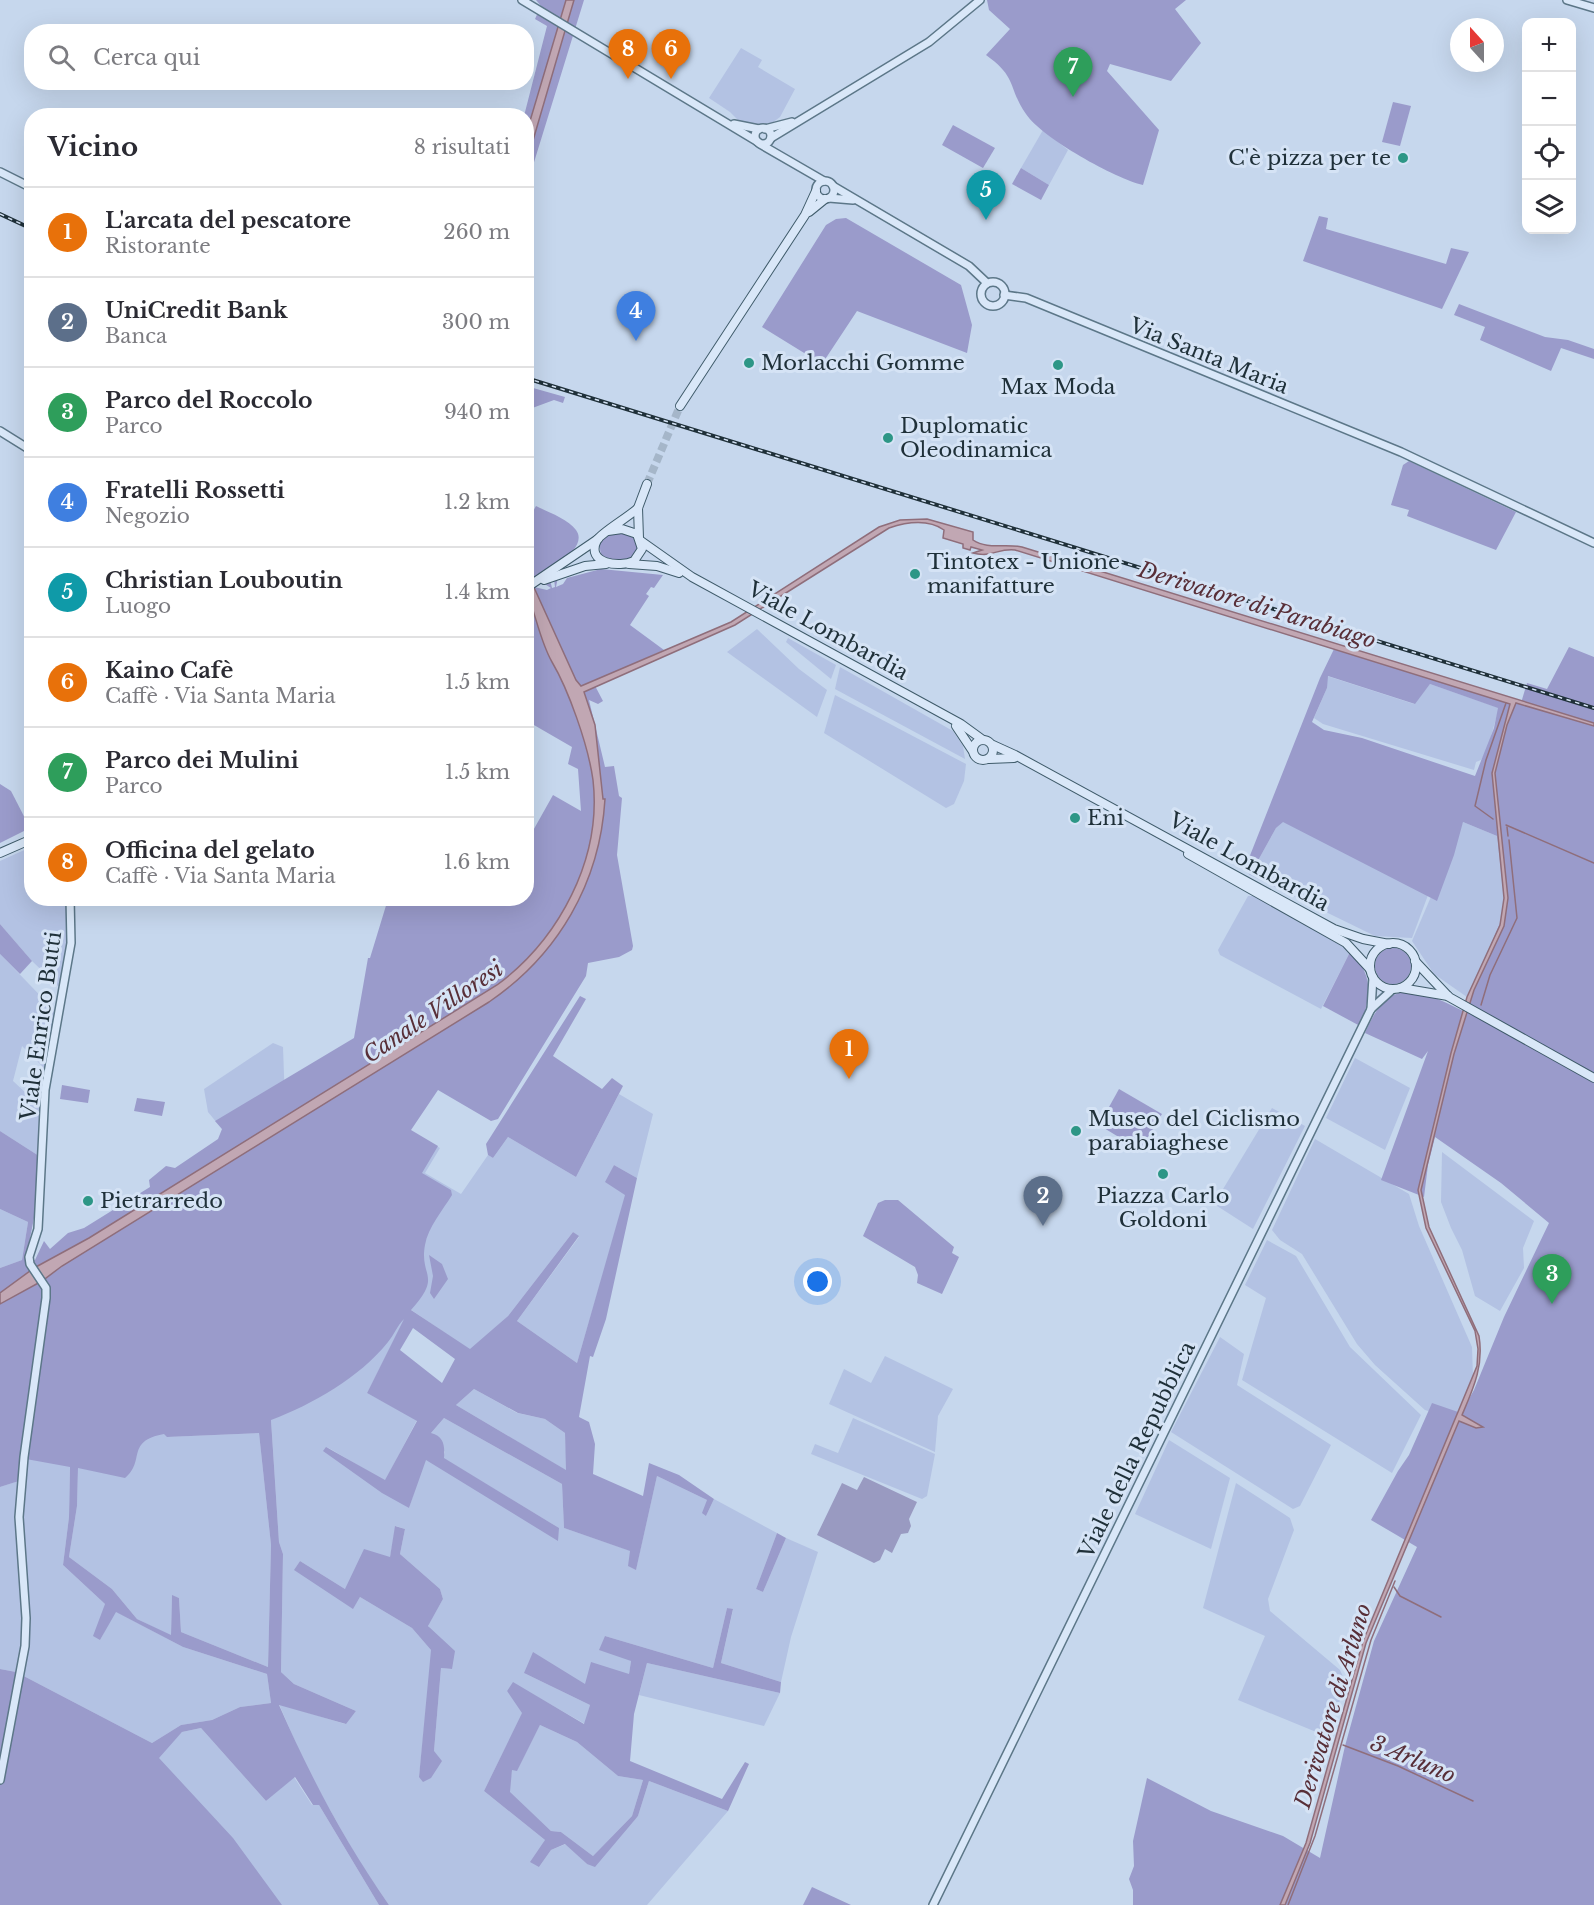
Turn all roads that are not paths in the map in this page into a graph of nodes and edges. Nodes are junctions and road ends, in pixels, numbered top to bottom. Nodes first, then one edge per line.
1 (522, 0) edge
2 (1567, 0) edge
3 (978, 1) edge
4 (1594, 8) edge
5 (723, 120) junction
6 (797, 120) junction
7 (762, 129) junction
8 (771, 139) junction
9 (759, 143) junction
10 (785, 156) junction
11 (0, 172) edge
12 (24, 184) edge
13 (819, 186) junction
14 (833, 186) junction
15 (827, 198) junction
16 (862, 202) junction
17 (805, 215) junction
18 (987, 283) junction
19 (1004, 295) junction
20 (680, 406) tunnel mouth
21 (0, 431) edge
22 (24, 445) edge
23 (647, 484) tunnel mouth
24 (638, 508) junction
25 (608, 531) junction
26 (598, 539) junction
27 (640, 540) junction
28 (1594, 543) edge
29 (606, 564) junction
30 (628, 564) junction
31 (692, 577) junction
32 (537, 582) junction
33 (534, 584) edge
34 (946, 717) junction
35 (983, 740) junction
36 (993, 745) junction
37 (973, 752) junction
38 (989, 759) junction
39 (1027, 762) junction
40 (1096, 801) junction
41 (24, 841) edge
42 (0, 853) edge
43 (70, 906) edge
44 (1389, 944) junction
45 (1415, 961) junction
46 (1371, 973) junction
47 (1396, 988) junction
48 (1449, 997) junction
49 (1371, 1009) junction
50 (1594, 1078) edge
51 (0, 1779) edge
52 (933, 1905) edge

1 - 5 street
2 - 4 street
3 - 6 street
5 - 7 street
5 - 9 street
6 - 7 street
6 - 8 street
7 - 8 street
7 - 9 street
8 - 9 street
8 - 10 street
9 - 10 street
10 - 13 street
11 - 12 street
13 - 14 street, Via Santa Maria
13 - 15 street
13 - 17 main road
14 - 15 street
14 - 16 street, Via Santa Maria
15 - 16 street, Via Santa Maria
15 - 17 main road
16 - 18 street, Via Santa Maria
17 - 20 main road
18 - 19 street, Via Santa Maria
18 - 19 street, Via Santa Maria
19 - 28 street, Via Santa Maria
21 - 22 street
23 - 24 main road
24 - 25 main road
24 - 27 main road
25 - 26 main road, Viale Lombardia
25 - 27 main road, Viale Lombardia
26 - 29 main road
26 - 32 main road, Viale Lombardia
27 - 30 main road
27 - 31 main road, Viale Lombardia
29 - 30 main road, Viale Lombardia
29 - 32 main road, Viale Lombardia
30 - 31 main road, Viale Lombardia
31 - 34 main road, Viale Lombardia
32 - 33 main road, Viale Lombardia
34 - 35 main road, Viale Lombardia
34 - 37 main road, Viale Lombardia
35 - 36 main road, Viale Lombardia
35 - 37 main road
36 - 38 main road
36 - 39 main road, Viale Lombardia
37 - 38 main road, Viale Lombardia
38 - 39 main road, Viale Lombardia
39 - 40 main road, Viale Lombardia
40 - 44 main road, Viale Lombardia
40 - 46 main road, Viale Lombardia
41 - 42 main road
43 - 51 street, Viale Enrico Butti
44 - 45 main road
44 - 46 main road
45 - 47 main road
45 - 48 main road
46 - 47 main road
46 - 49 street
47 - 48 main road
47 - 49 street
48 - 50 main road
49 - 52 street, Viale della Repubblica

